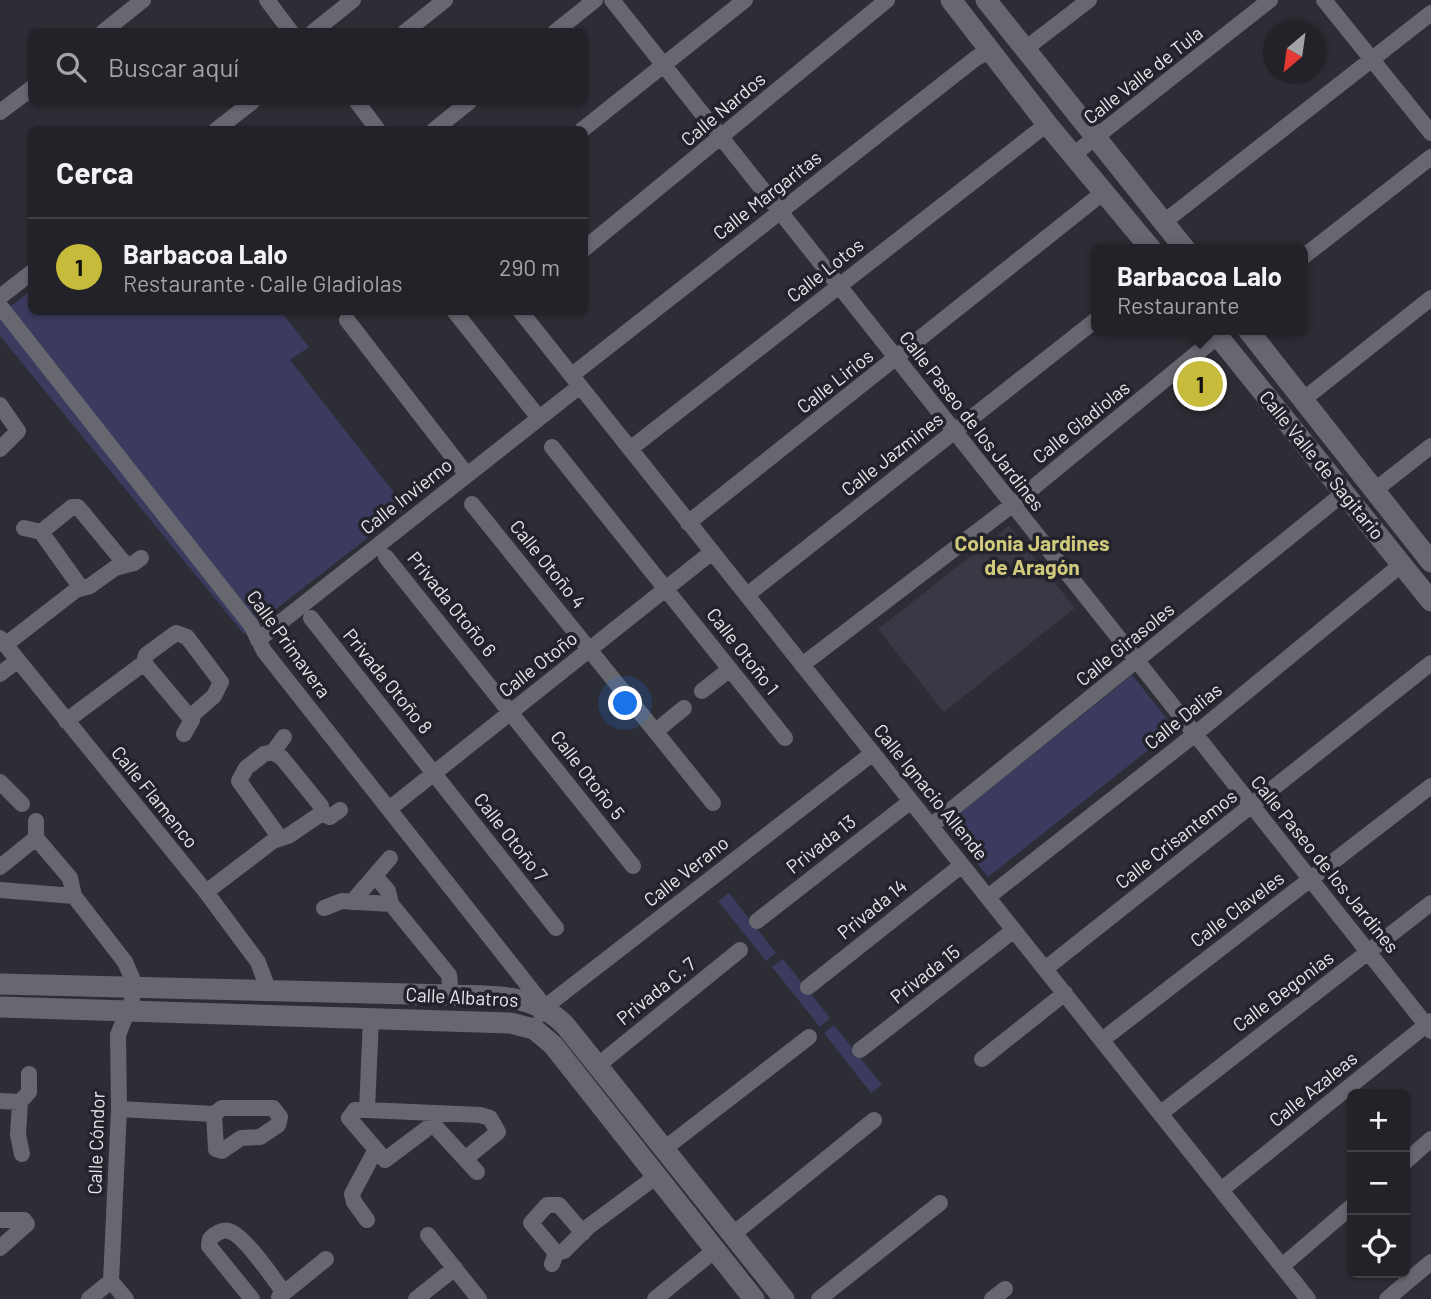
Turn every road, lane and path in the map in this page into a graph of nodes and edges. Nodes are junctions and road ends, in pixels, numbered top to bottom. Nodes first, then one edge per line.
1 (143, 0) edge
2 (267, 0) edge
3 (353, 0) edge
4 (445, 0) edge
5 (595, 0) edge
6 (612, 0) edge
7 (745, 0) edge
8 (887, 0) edge
9 (951, 0) edge
10 (986, 0) edge
11 (1089, 0) edge
12 (1270, 0) edge
13 (1324, 0) edge
14 (1431, 13) edge
15 (108, 28) edge
16 (288, 28) edge
17 (318, 28) edge
18 (410, 28) edge
19 (560, 28) edge
20 (1025, 49) junction
21 (990, 51) junction
22 (1372, 60) junction
23 (663, 64) junction
24 (28, 91) edge
25 (248, 105) edge
26 (358, 105) edge
27 (465, 105) edge
28 (0, 112) edge
29 (1047, 124) junction
30 (221, 126) edge
31 (375, 126) edge
32 (439, 126) edge
33 (587, 126) edge
34 (1431, 133) edge
35 (722, 138) junction
36 (1097, 138) junction
37 (1073, 155) junction
38 (1431, 157) edge
39 (1105, 191) junction
40 (780, 212) junction
41 (1164, 222) junction
42 (1147, 244) edge
43 (1181, 244) edge
44 (588, 246) edge
45 (1308, 253) edge
46 (28, 275) edge
47 (839, 286) junction
48 (0, 297) edge
49 (1431, 298) edge
50 (0, 306) edge
51 (457, 315) edge
52 (523, 315) edge
53 (347, 320) dead end
54 (1091, 324) edge
55 (1214, 335) edge
56 (1218, 335) edge
57 (1252, 335) edge
58 (897, 359) junction
59 (576, 381) junction
60 (1304, 399) junction
61 (0, 405) edge
62 (539, 418) junction
63 (954, 431) junction
64 (1431, 446) edge
65 (552, 447) dead end
66 (0, 449) edge
67 (629, 449) junction
68 (467, 475) junction
69 (1376, 490) junction
70 (1344, 493) junction
71 (472, 504) dead end
72 (1012, 505) junction
73 (688, 523) junction
74 (23, 528) dead end
75 (41, 532) junction
76 (712, 552) junction
77 (386, 557) dead end
78 (1431, 562) edge
79 (1402, 564) junction
80 (81, 588) junction
81 (667, 590) junction
82 (747, 595) junction
83 (1431, 601) edge
84 (311, 618) dead end
85 (258, 639) junction
86 (3, 642) edge
87 (591, 650) junction
88 (17, 661) junction
89 (144, 663) junction
90 (1136, 663) junction
91 (1431, 663) edge
92 (803, 665) junction
93 (730, 669) junction
94 (0, 674) edge
95 (702, 691) dead end
96 (684, 708) dead end
97 (511, 711) junction
98 (190, 717) junction
99 (66, 722) junction
100 (656, 732) junction
101 (184, 734) dead end
102 (1194, 735) junction
103 (284, 737) dead end
104 (785, 738) dead end
105 (273, 752) junction
106 (873, 753) junction
107 (433, 771) junction
108 (0, 782) edge
109 (1431, 786) edge
110 (911, 801) junction
111 (713, 803) dead end
112 (22, 804) dead end
113 (1253, 806) junction
114 (389, 809) junction
115 (340, 810) dead end
116 (321, 813) junction
117 (36, 821) dead end
118 (931, 826) junction
119 (36, 838) junction
120 (280, 838) junction
121 (390, 858) dead end
122 (962, 865) junction
123 (633, 866) dead end
124 (0, 867) edge
125 (376, 877) junction
126 (1310, 879) junction
127 (0, 890) edge
128 (206, 892) junction
129 (74, 896) junction
130 (988, 897) junction
131 (352, 902) junction
132 (1431, 903) edge
133 (391, 904) junction
134 (324, 908) dead end
135 (757, 921) dead end
136 (556, 928) dead end
137 (1014, 930) junction
138 (740, 950) dead end
139 (1369, 951) junction
140 (1045, 969) junction
141 (0, 984) edge
142 (133, 987) junction
143 (808, 987) dead end
144 (268, 989) junction
145 (1065, 993) junction
146 (451, 995) junction
147 (0, 1007) edge
148 (545, 1007) junction
149 (129, 1012) junction
150 (371, 1018) junction
151 (1430, 1026) edge
152 (534, 1029) junction
153 (809, 1037) dead end
154 (1102, 1040) junction
155 (860, 1050) dead end
156 (982, 1059) dead end
157 (597, 1066) junction
158 (29, 1074) dead end
159 (0, 1101) edge
160 (20, 1102) junction
161 (119, 1110) junction
162 (367, 1110) junction
163 (1161, 1113) junction
164 (214, 1114) dead end
165 (433, 1119) junction
166 (874, 1120) dead end
167 (0, 1134) edge
168 (18, 1135) junction
169 (1431, 1139) edge
170 (664, 1149) junction
171 (375, 1151) junction
172 (22, 1154) dead end
173 (1410, 1157) edge
174 (465, 1159) junction
175 (477, 1172) dead end
176 (658, 1175) junction
177 (1222, 1190) junction
178 (940, 1203) dead end
179 (1347, 1210) edge
180 (0, 1220) edge
181 (367, 1220) dead end
182 (583, 1233) junction
183 (428, 1234) dead end
184 (732, 1235) junction
185 (0, 1248) edge
186 (715, 1250) junction
187 (326, 1259) dead end
188 (1431, 1262) edge
189 (1282, 1266) junction
190 (454, 1268) junction
191 (111, 1281) junction
192 (281, 1296) edge
193 (89, 1299) edge
194 (126, 1299) edge
195 (252, 1299) edge
196 (416, 1299) edge
197 (479, 1299) edge
198 (655, 1299) edge
199 (754, 1299) edge
200 (784, 1299) edge
201 (819, 1299) edge
202 (1308, 1299) edge
203 (1387, 1299) edge

1 - 15 street
2 - 16 street
3 - 17 street
4 - 18 street
5 - 19 street
6 - 23 street, Calle Paseo de los Jardines
7 - 23 street
8 - 35 street, Calle Nardos
9 - 21 street
10 - 20 street
11 - 20 street
12 - 36 street, Calle Valle de Tula
13 - 22 street
14 - 22 street
20 - 36 street
21 - 29 street
21 - 40 street, Calle Margaritas
22 - 34 street
22 - 41 street
23 - 33 street
23 - 35 street, Calle Paseo de los Jardines
24 - 28 street
25 - 30 street
26 - 31 street
27 - 32 street
29 - 37 street
29 - 47 street, Calle Lotos
35 - 40 street, Calle Paseo de los Jardines
35 - 44 street, Calle Nardos
36 - 37 street, Calle Valle de Tula
36 - 41 street
37 - 39 street
38 - 45 street
39 - 42 street
39 - 58 street, Calle Lirios
40 - 47 street, Calle Paseo de los Jardines
40 - 59 street, Calle Margaritas
41 - 43 street
46 - 48 street
47 - 58 street, Calle Paseo de los Jardines
47 - 67 street, Calle Lotos
49 - 60 street
50 - 85 street, Calle Primavera
51 - 62 street
52 - 59 street, Calle Ignacio Allende
53 - 68 street
54 - 63 street, Calle Jazmines
55 - 72 street, Calle Gladiolas
56 - 70 street, Calle Valle de Sagitario
57 - 60 street, Calle Valle de Sagitario
58 - 63 street, Calle Paseo de los Jardines
58 - 73 street, Calle Lirios
59 - 62 street, Calle Invierno
59 - 67 street, Calle Ignacio Allende
60 - 69 street, Calle Valle de Sagitario
61 - 66 street
62 - 68 street, Calle Invierno
63 - 72 street, Calle Paseo de los Jardines
63 - 82 street, Calle Jazmines
64 - 69 street
65 - 81 street, Calle Otoño 1
67 - 73 street, Calle Ignacio Allende
68 - 85 street, Calle Invierno
69 - 78 street, Calle Valle de Sagitario
70 - 79 street, Calle Valle de Sagitario
70 - 90 street, Calle Girasoles
71 - 87 street, Calle Otoño 4
72 - 90 street, Calle Paseo de los Jardines
72 - 92 street, Calle Gladiolas
73 - 76 street, Calle Ignacio Allende
74 - 75 street
75 - 80 street
75 - 80 street
76 - 81 street, Calle Otoño
76 - 82 street, Calle Ignacio Allende
77 - 97 street, Privada Otoño 6
79 - 83 street, Calle Valle de Sagitario
79 - 102 street, Calle Dalias
80 - 86 street
81 - 87 street, Calle Otoño
81 - 93 street, Calle Otoño 1
82 - 92 street, Calle Ignacio Allende
84 - 107 street, Privada Otoño 8
85 - 114 street, Calle Primavera
86 - 88 street, Calle Flamenco
87 - 97 street, Calle Otoño
87 - 100 street, Calle Otoño 4
88 - 94 street
88 - 99 street, Calle Flamenco
89 - 98 street
89 - 98 street
89 - 99 street
90 - 102 street, Calle Paseo de los Jardines
90 - 118 street, Calle Girasoles
91 - 113 street, Calle Crisantemos
92 - 106 street, Calle Ignacio Allende
93 - 95 street
93 - 104 street, Calle Otoño 1
96 - 100 street
97 - 107 street, Calle Otoño
97 - 123 street, Calle Otoño 5
98 - 101 street
99 - 128 street, Calle Flamenco
100 - 111 street, Calle Otoño 4
102 - 113 street, Calle Paseo de los Jardines
102 - 130 street, Calle Dalias
103 - 105 street
105 - 116 street
105 - 120 street
106 - 110 street, Calle Ignacio Allende
106 - 148 street, Calle Verano
107 - 114 street, Calle Otoño
107 - 136 street, Calle Otoño 7
108 - 112 street
109 - 126 street, Calle Claveles
110 - 118 street, Calle Ignacio Allende
110 - 135 street, Privada 13
113 - 126 street, Calle Paseo de los Jardines
113 - 140 street, Calle Crisantemos
114 - 148 street, Calle Primavera
115 - 116 street
116 - 120 street
117 - 119 street
118 - 122 street, Calle Ignacio Allende
119 - 124 street
119 - 129 street
120 - 128 street
121 - 125 street
122 - 130 street, Calle Ignacio Allende
122 - 143 street, Privada 14
125 - 131 street
125 - 133 street
126 - 139 street, Calle Paseo de los Jardines
126 - 154 street, Calle Claveles
127 - 129 street
128 - 144 street, Calle Flamenco
129 - 142 street
130 - 137 street, Calle Ignacio Allende
131 - 133 street
131 - 134 street
132 - 139 street, Calle Begonias
133 - 146 street
137 - 140 street, Calle Ignacio Allende
137 - 155 street, Privada 15
138 - 157 street, Privada C. 7
139 - 151 street, Calle Paseo de los Jardines
139 - 163 street, Calle Begonias
140 - 145 street, Calle Ignacio Allende
141 - 142 street, Calle Albatros
142 - 144 street, Calle Albatros
142 - 149 street, Calle Cóndor
144 - 146 street, Calle Albatros
145 - 154 street, Calle Ignacio Allende
145 - 156 street
146 - 148 street, Calle Albatros
147 - 149 street, Calle Albatros
148 - 152 street, Calle Verano
148 - 157 street, Calle Albatros
149 - 150 street, Calle Albatros
149 - 161 street, Calle Cóndor
150 - 152 street, Calle Albatros
150 - 162 street
151 - 177 street, Calle Azaleas
152 - 176 street, Calle Albatros
153 - 170 street
154 - 163 street, Calle Ignacio Allende
157 - 170 street, Calle Albatros
158 - 160 street
159 - 160 street
160 - 168 street
161 - 164 street
161 - 191 street, Calle Cóndor
162 - 165 street
162 - 171 street
163 - 177 street, Calle Ignacio Allende
165 - 171 street
165 - 174 street
165 - 174 street
166 - 184 street
167 - 168 street
168 - 172 street
169 - 173 street
170 - 184 street, Calle Albatros
171 - 181 street
174 - 175 street
176 - 182 street
176 - 186 street, Calle Albatros
177 - 189 street, Calle Ignacio Allende
178 - 201 street
179 - 189 street
180 - 185 street
182 - 182 street
183 - 190 street
184 - 200 street, Calle Albatros
186 - 198 street
186 - 199 street, Calle Albatros
187 - 192 street
188 - 203 street
189 - 202 street, Calle Ignacio Allende
190 - 196 street
190 - 197 street
191 - 193 street
191 - 194 street
192 - 195 street

